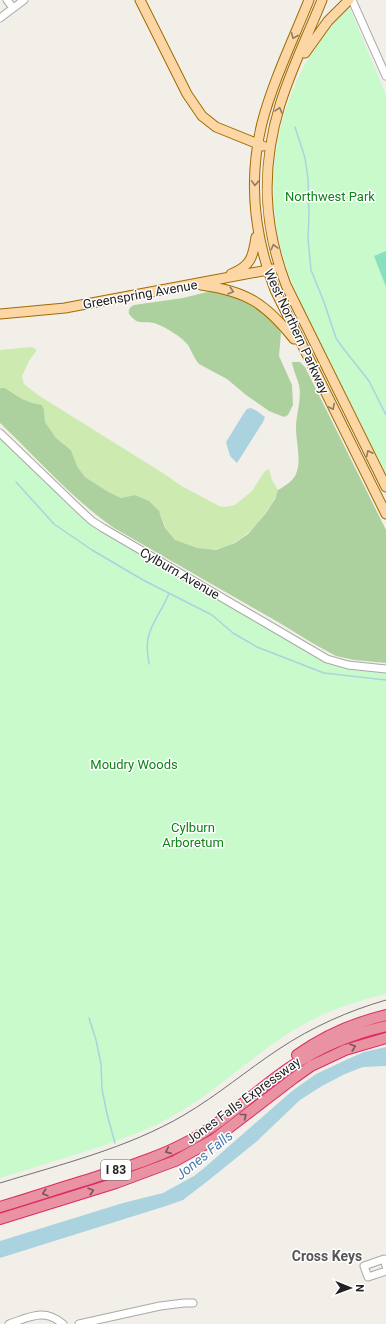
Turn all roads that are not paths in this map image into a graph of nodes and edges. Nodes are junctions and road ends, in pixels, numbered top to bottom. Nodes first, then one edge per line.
1 (7, 0) edge
2 (24, 0) edge
3 (140, 0) edge
4 (309, 0) edge
5 (322, 0) edge
6 (349, 0) edge
7 (352, 0) edge
8 (13, 8) junction
9 (0, 18) edge
10 (293, 72) junction
11 (386, 76) edge
12 (258, 144) junction
13 (270, 148) junction
14 (257, 229) junction
15 (279, 266) junction
16 (267, 270) junction
17 (217, 280) junction
18 (192, 284) junction
19 (0, 314) edge
20 (306, 355) junction
21 (0, 432) edge
22 (386, 488) edge
23 (386, 514) edge
24 (386, 669) edge
25 (386, 1015) edge
26 (386, 1026) edge
27 (386, 1038) edge
28 (225, 1116) junction
29 (0, 1207) edge
30 (0, 1219) edge
31 (386, 1266) edge
32 (386, 1271) edge
33 (193, 1304) dead end
34 (9, 1324) edge
35 (63, 1324) edge
36 (79, 1324) edge

1 - 8 street
2 - 8 street
3 - 12 main road
4 -> 12 main road, West Northern Parkway
5 - 10 main road, West Northern Parkway
6 - 10 main road
7 - 11 street
8 - 9 street
13 -> 10 main road, West Northern Parkway
12 - 13 main road
12 -> 14 main road, West Northern Parkway
15 -> 13 main road, West Northern Parkway
14 - 16 main road, West Northern Parkway
14 - 17 main road
15 - 16 main road, Greenspring Avenue
22 -> 15 main road, West Northern Parkway
16 - 17 main road, Greenspring Avenue
16 - 20 main road, West Northern Parkway
17 - 18 main road, Greenspring Avenue
18 - 19 main road, Greenspring Avenue
18 -> 20 main road
20 -> 23 main road, West Northern Parkway
21 - 24 street, Cylburn Avenue
25 - 28 highway
26 - 28 highway, Jones Falls Expressway / I 83
30 -> 27 highway, Jones Falls Expressway / I 83
28 -> 29 highway, Jones Falls Expressway / I 83
31 - 32 street
33 - 36 street
34 - 35 street

